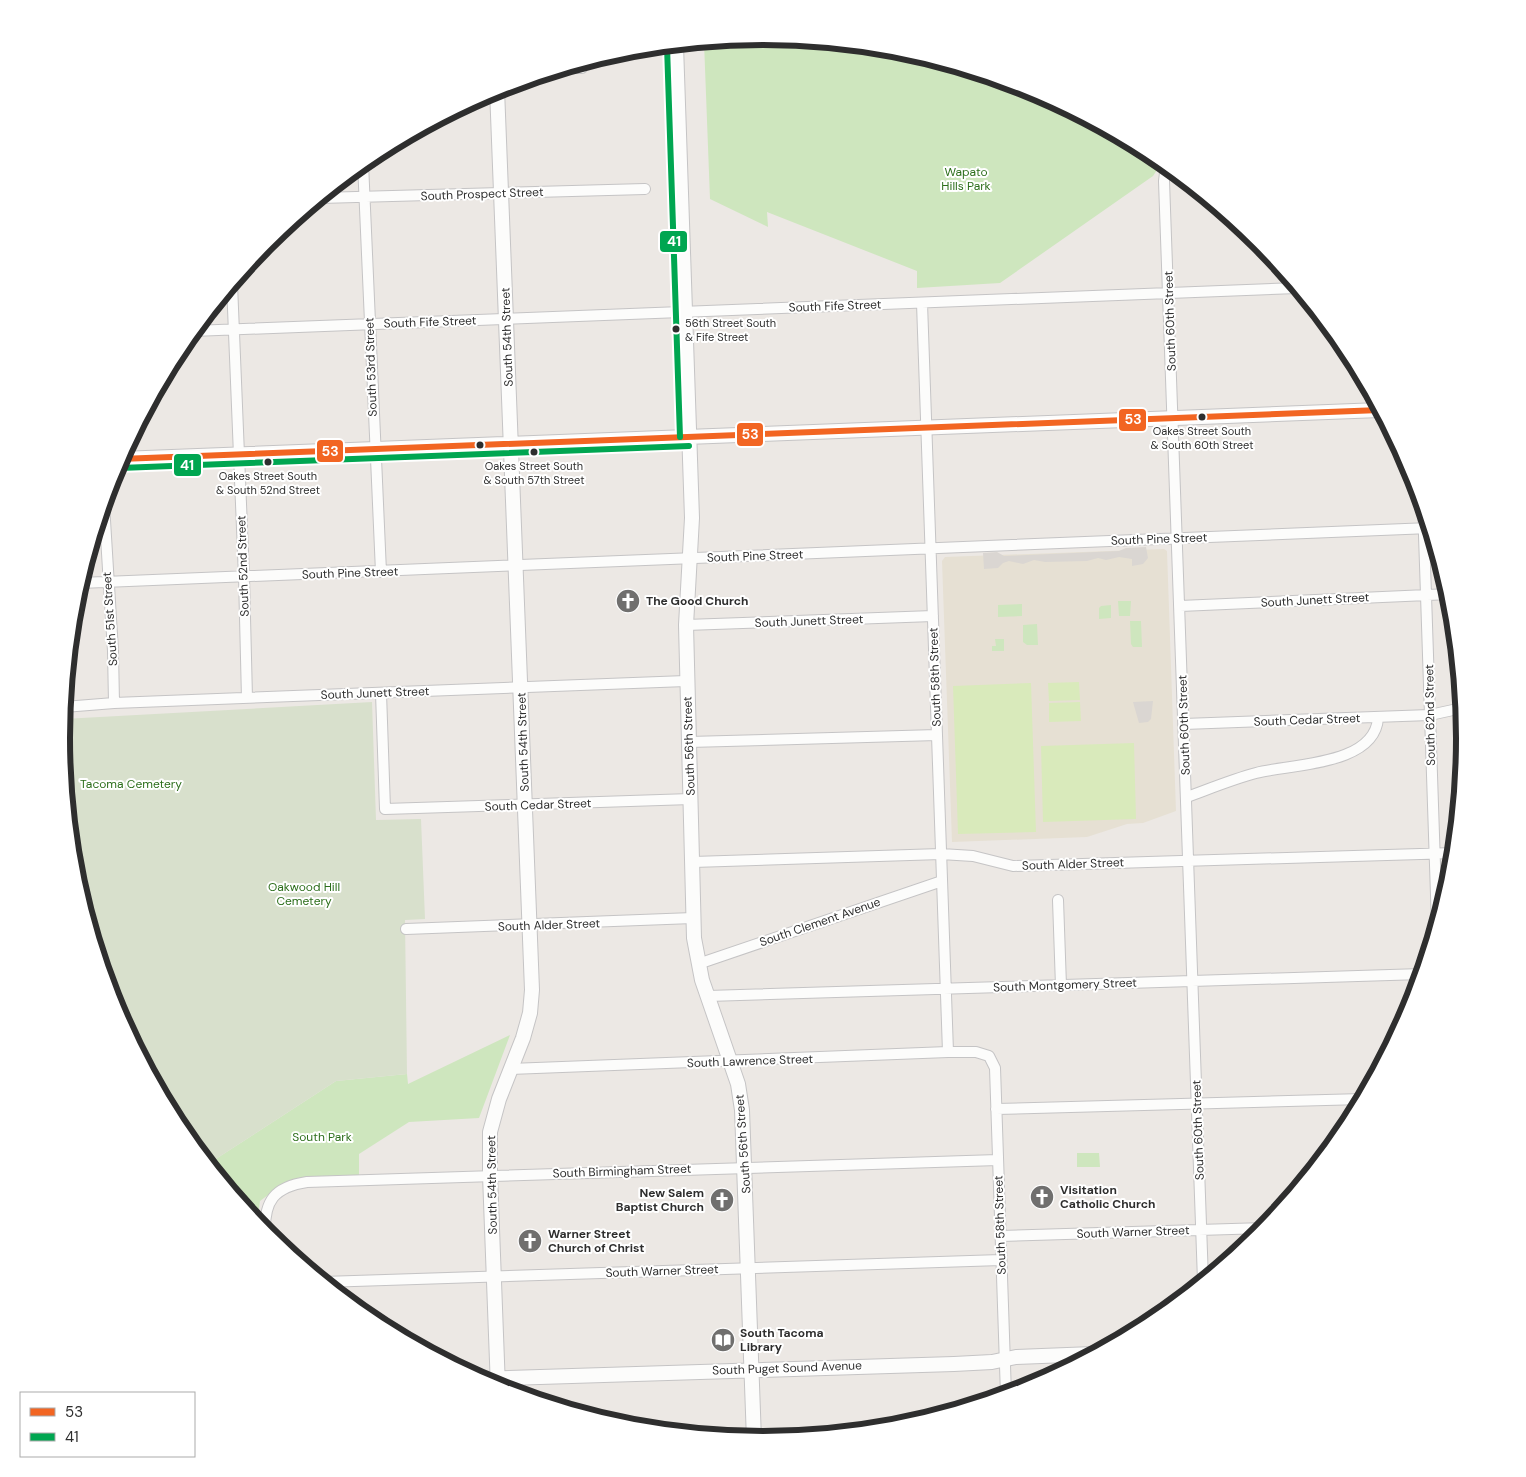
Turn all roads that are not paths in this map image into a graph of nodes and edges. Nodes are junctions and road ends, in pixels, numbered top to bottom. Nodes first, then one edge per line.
1 (676, 51) edge
2 (497, 98) edge
3 (363, 172) edge
4 (1166, 175) edge
5 (645, 189) dead end
6 (502, 192) junction
7 (329, 198) edge
8 (364, 198) junction
9 (1290, 288) edge
10 (232, 293) edge
11 (1170, 293) junction
12 (922, 302) junction
13 (685, 312) junction
14 (507, 319) junction
15 (370, 324) junction
16 (233, 330) junction
17 (202, 331) edge
18 (1374, 410) edge
19 (1174, 419) junction
20 (927, 428) junction
21 (689, 437) junction
22 (511, 444) junction
23 (375, 448) junction
24 (238, 455) junction
25 (129, 459) edge
26 (105, 521) edge
27 (1424, 528) edge
28 (1178, 539) junction
29 (1427, 539) edge
30 (931, 549) junction
31 (691, 559) junction
32 (517, 566) junction
33 (381, 572) junction
34 (244, 577) junction
35 (107, 582) junction
36 (87, 583) edge
37 (1441, 594) edge
38 (1426, 595) junction
39 (1180, 606) junction
40 (933, 616) junction
41 (686, 625) junction
42 (686, 681) junction
43 (521, 687) junction
44 (381, 693) junction
45 (247, 698) junction
46 (114, 703) junction
47 (70, 706) edge
48 (1455, 710) edge
49 (1430, 716) junction
50 (1378, 718) junction
51 (1184, 724) junction
52 (937, 735) junction
53 (689, 742) junction
54 (1187, 796) junction
55 (691, 799) junction
56 (525, 805) junction
57 (1447, 853) edge
58 (941, 854) junction
59 (1434, 854) junction
60 (1189, 861) junction
61 (693, 862) junction
62 (942, 881) junction
63 (1058, 900) dead end
64 (1436, 904) edge
65 (693, 918) junction
66 (530, 926) junction
67 (406, 929) dead end
68 (698, 964) junction
69 (1415, 974) edge
70 (1193, 981) junction
71 (1061, 986) junction
72 (946, 989) junction
73 (708, 996) junction
74 (948, 1052) junction
75 (989, 1056) joint
76 (731, 1062) junction
77 (510, 1069) junction
78 (1355, 1099) edge
79 (1197, 1103) junction
80 (996, 1109) junction
81 (998, 1160) junction
82 (745, 1167) junction
83 (490, 1175) junction
84 (264, 1219) edge
85 (1254, 1228) edge
86 (1201, 1230) junction
87 (1000, 1236) junction
88 (1001, 1260) junction
89 (749, 1268) junction
90 (1203, 1274) edge
91 (494, 1276) junction
92 (332, 1282) edge
93 (1080, 1355) edge
94 (1004, 1358) junction
95 (750, 1370) junction
96 (498, 1379) edge
97 (507, 1383) edge
98 (1006, 1388) edge
99 (754, 1432) edge

1 - 13 street, South 56th Street
2 - 6 street, South 54th Street
3 - 8 street, South 53rd Street
4 - 11 street, South 60th Street
5 - 6 street, South Prospect Street
6 - 8 street, South Prospect Street
6 - 14 street, South 54th Street
7 - 8 street, South Prospect Street
8 - 15 street, South 53rd Street
9 - 11 street, South Fife Street
10 - 16 street, South 52nd Street
11 - 12 street, South Fife Street
11 - 19 street, South 60th Street
12 - 13 street, South Fife Street
12 - 20 street, South 58th Street
13 - 14 street, South Fife Street
13 - 21 street, South 56th Street
14 - 15 street, South Fife Street
14 - 22 street, South 54th Street
15 - 16 street, South Fife Street
15 - 23 street, South 53rd Street
16 - 17 street, South Fife Street
16 - 24 street, South 52nd Street
18 - 19 street
19 - 20 street
19 - 28 street, South 60th Street
20 - 21 street
20 - 30 street, South 58th Street
21 - 22 street
21 - 31 street, South 56th Street
22 - 23 street
22 - 32 street, South 54th Street
23 - 24 street
23 - 33 street, South 53rd Street
24 - 25 street
24 - 34 street, South 52nd Street
26 - 35 street, South 51st Street
27 - 28 street, South Pine Street
28 - 30 street, South Pine Street
28 - 39 street, South 60th Street
29 - 38 street, South 62nd Street
30 - 31 street, South Pine Street
30 - 40 street, South 58th Street
31 - 32 street, South Pine Street
31 - 41 street, South 56th Street
32 - 33 street, South Pine Street
32 - 43 street, South 54th Street
33 - 34 street, South Pine Street
34 - 35 street, South Pine Street
34 - 45 street, South 52nd Street
35 - 36 street, South Pine Street
35 - 46 street, South 51st Street
37 - 38 street, South Junett Street
38 - 39 street, South Junett Street
38 - 49 street, South 62nd Street
39 - 51 street, South 60th Street
40 - 41 street, South Junett Street
40 - 52 street, South 58th Street
41 - 42 street, South 56th Street
42 - 43 street, South Junett Street
42 - 53 street, South 56th Street
43 - 44 street, South Junett Street
43 - 56 street, South 54th Street
44 - 45 street, South Junett Street
44 - 56 street, South Cedar Street
45 - 46 street, South Junett Street
46 - 47 street, South Junett Street
48 - 49 street
49 - 50 street, South Cedar Street
49 - 59 street, South 62nd Street
50 - 51 street, South Cedar Street
50 - 54 street
51 - 54 street, South 60th Street
52 - 53 street
52 - 58 street, South 58th Street
53 - 55 street, South 56th Street
54 - 60 street, South 60th Street
55 - 56 street, South Cedar Street
55 - 61 street, South 56th Street
56 - 66 street, South 54th Street
57 - 59 street, South Alder Street
58 - 60 street, South Alder Street
58 - 61 street, South Alder Street
58 - 62 street, South 58th Street
59 - 60 street, South Alder Street
59 - 64 street, South 62nd Street
60 - 70 street, South 60th Street
61 - 65 street, South 56th Street
62 - 68 street, South Clement Avenue
62 - 72 street, South 58th Street
63 - 71 street
65 - 66 street, South Alder Street
65 - 68 street, South 56th Street
66 - 67 street, South Alder Street
66 - 77 street, South 54th Street
68 - 73 street, South 56th Street
69 - 70 street, South Montgomery Street
70 - 71 street, South Montgomery Street
70 - 79 street, South 60th Street
71 - 72 street, South Montgomery Street
72 - 73 street, South Montgomery Street
72 - 74 street, South 58th Street
73 - 76 street, South 56th Street
74 - 75 street, South Lawrence Street
74 - 76 street, South Lawrence Street
75 - 80 street, South 58th Street
76 - 77 street, South Lawrence Street
76 - 82 street, South 56th Street
77 - 83 street, South 54th Street
78 - 79 street
79 - 80 street
79 - 86 street, South 60th Street
80 - 81 street, South 58th Street
81 - 82 street, South Birmingham Street
81 - 87 street, South 58th Street
82 - 83 street, South Birmingham Street
82 - 89 street, South 56th Street
83 - 84 street, South Birmingham Street
83 - 91 street, South 54th Street
85 - 86 street, South Warner Street
86 - 87 street, South Warner Street
86 - 90 street, South 60th Street
87 - 88 street, South 58th Street
88 - 89 street, South Warner Street
88 - 94 street, South 58th Street
89 - 91 street, South Warner Street
89 - 95 street, South 56th Street
91 - 92 street, South Warner Street
91 - 96 street, South 54th Street
93 - 94 street, South Puget Sound Avenue
94 - 95 street, South Puget Sound Avenue
94 - 98 street, South 58th Street
95 - 97 street, South Puget Sound Avenue
95 - 99 street, South 56th Street

